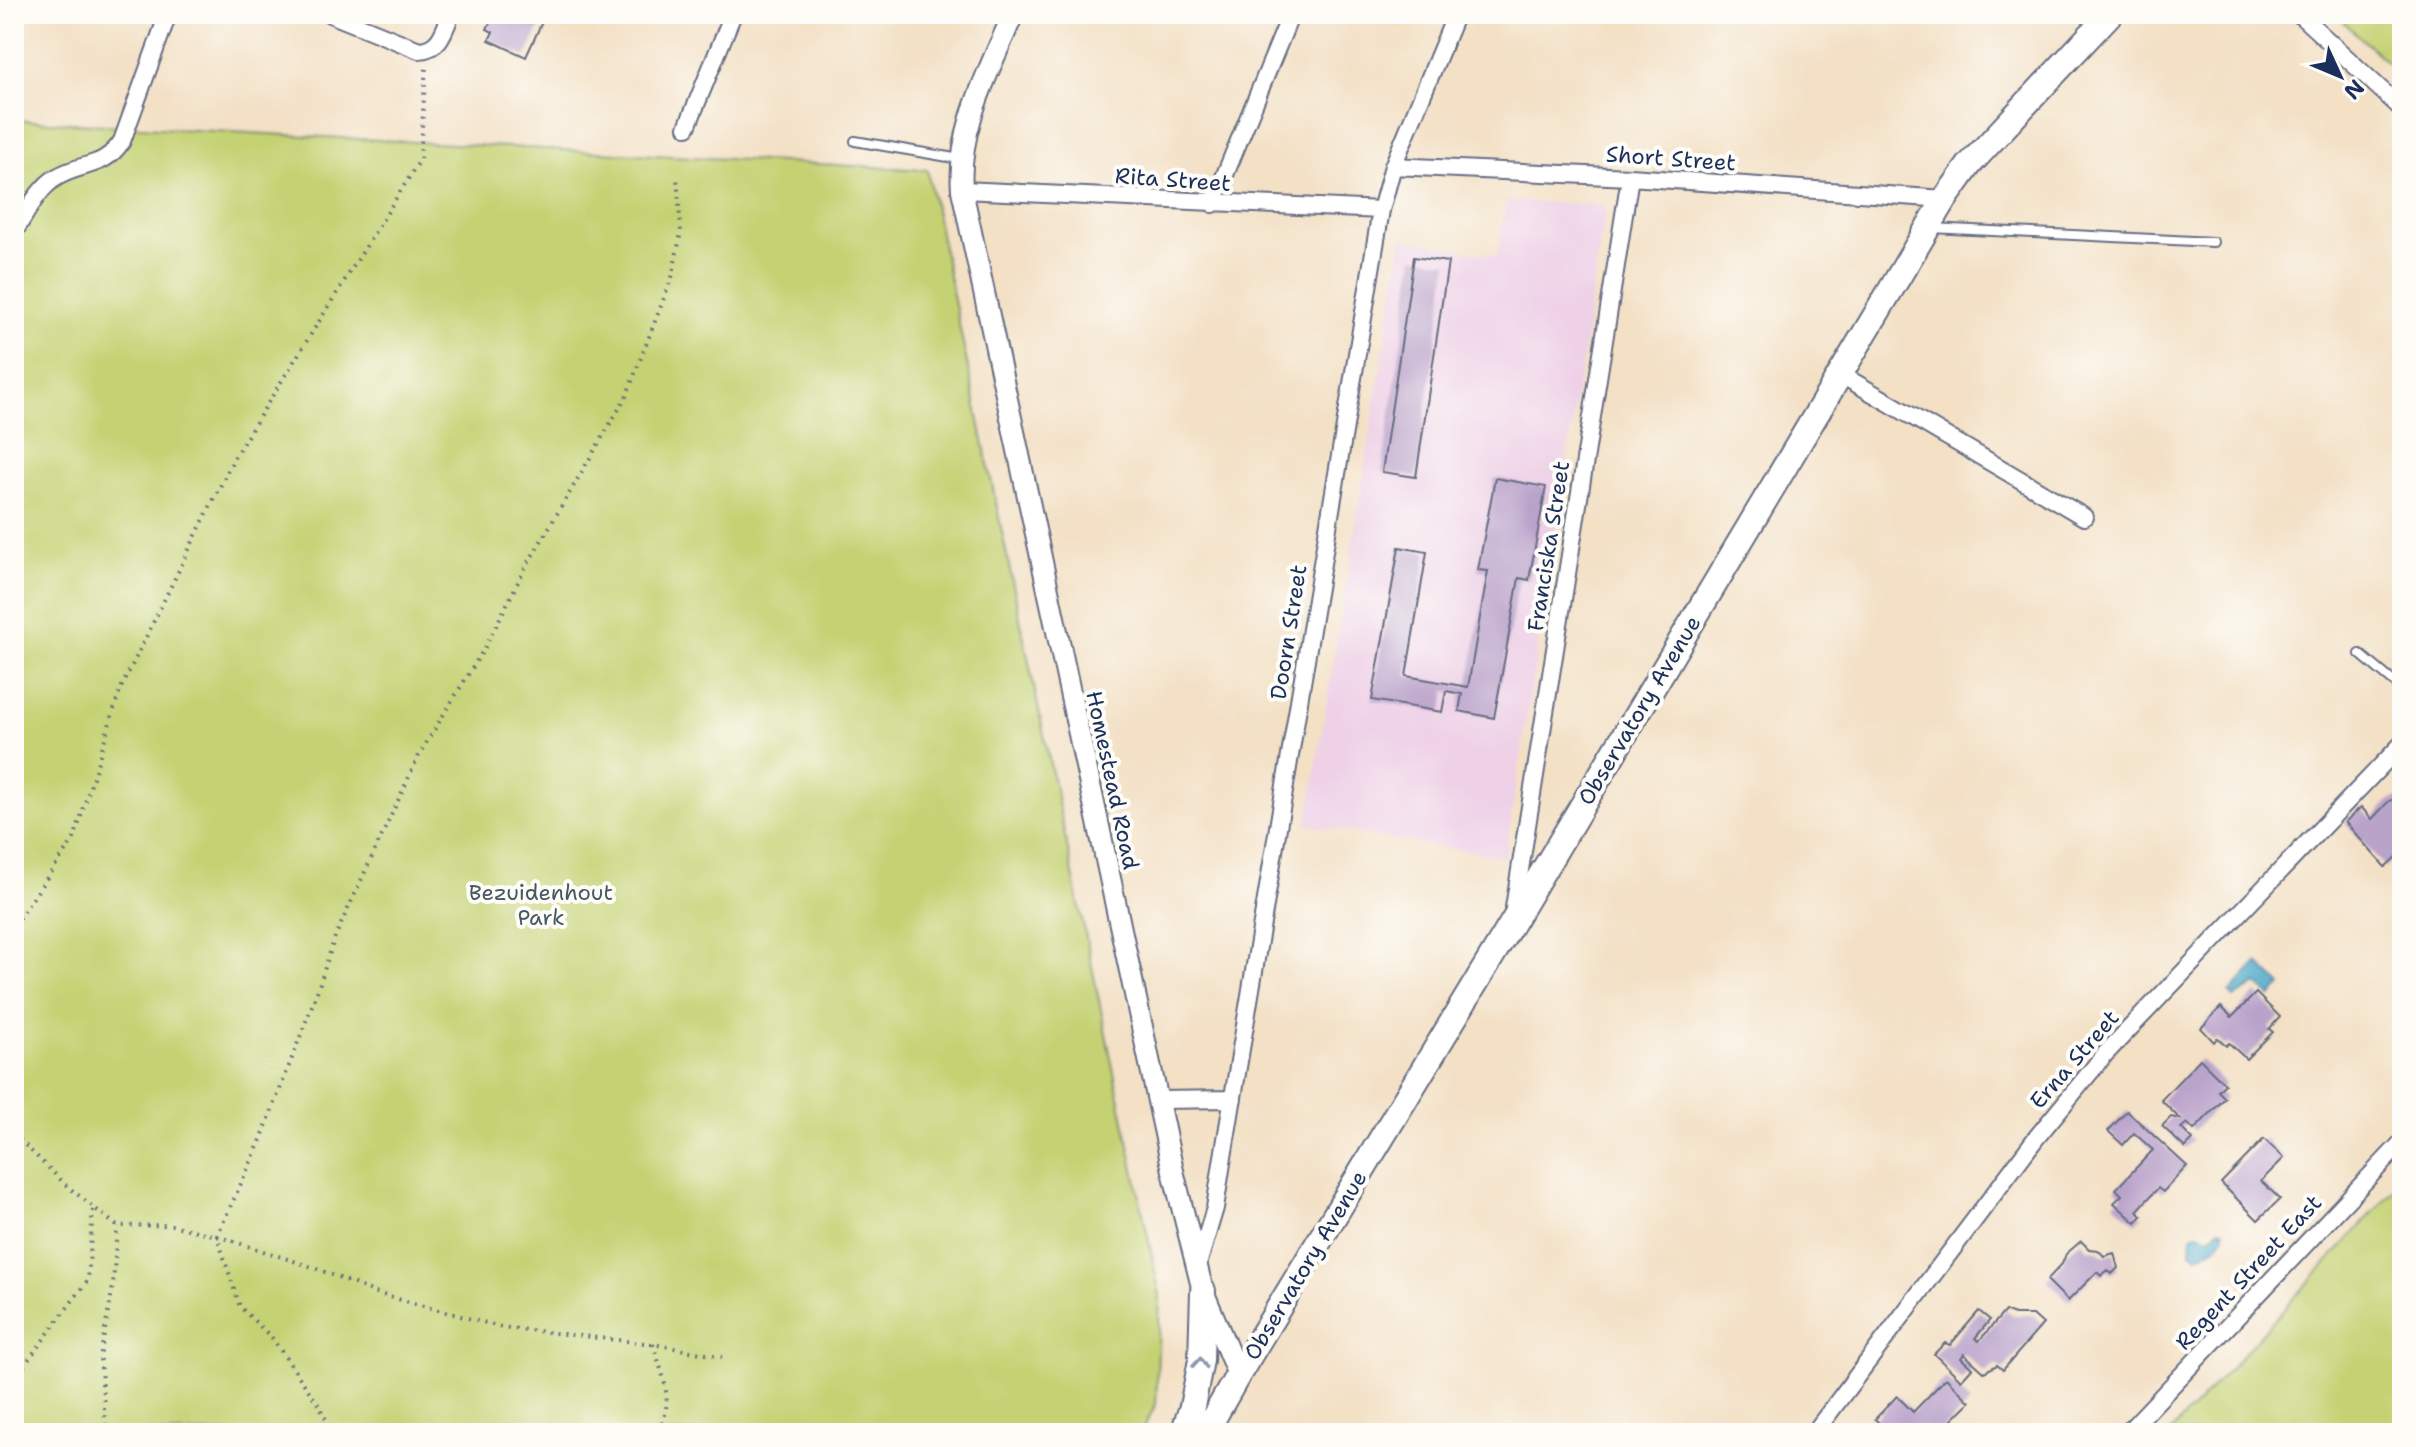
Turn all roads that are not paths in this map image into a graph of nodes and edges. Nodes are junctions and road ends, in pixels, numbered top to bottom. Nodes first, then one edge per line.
1 (168, 14) edge
2 (330, 14) edge
3 (451, 14) edge
4 (733, 14) edge
5 (1013, 14) edge
6 (1291, 14) edge
7 (1456, 14) edge
8 (2110, 14) edge
9 (2299, 14) edge
10 (2402, 109) edge
11 (687, 127) dead end
12 (855, 141) dead end
13 (961, 159) junction
14 (1393, 166) junction
15 (1630, 177) junction
16 (962, 190) junction
17 (1945, 199) junction
18 (1213, 204) junction
19 (1381, 210) junction
20 (1928, 227) junction
21 (14, 232) edge
22 (2213, 242) dead end
23 (1840, 374) junction
24 (2084, 517) dead end
25 (2360, 654) dead end
26 (2402, 689) edge
27 (2402, 744) edge
28 (1512, 923) junction
29 (1233, 1099) junction
30 (1158, 1100) junction
31 (2402, 1142) edge
32 (1200, 1279) junction
33 (1238, 1375) junction
34 (1183, 1433) edge
35 (1205, 1433) edge
36 (1814, 1433) edge
37 (2127, 1433) edge

1 - 21 street
2 - 3 street
4 - 11 street
5 - 13 street, Homestead Road
6 - 18 street
7 - 14 street, Doorn Street
8 - 17 main road, Observatory Avenue
9 - 10 street
12 - 13 lane
13 - 16 street, Homestead Road
14 - 15 street, Short Street
14 - 19 street, Doorn Street
15 - 17 street, Short Street
15 - 28 street, Franciska Street
16 - 18 street, Rita Street
16 - 30 street, Homestead Road
17 - 20 main road, Observatory Avenue
18 - 19 street, Rita Street
19 - 29 street, Doorn Street
20 - 22 lane
20 - 23 main road, Observatory Avenue
23 - 24 street
23 - 28 main road, Observatory Avenue
25 - 26 lane
27 - 36 street, Erna Street
28 - 33 main road, Observatory Avenue
29 - 30 street
29 - 32 street, Doorn Street
30 - 32 street, Homestead Road
31 - 37 street, Regent Street East
32 - 33 street, Homestead Road
34 -> 32 main road
33 - 35 main road, Observatory Avenue

